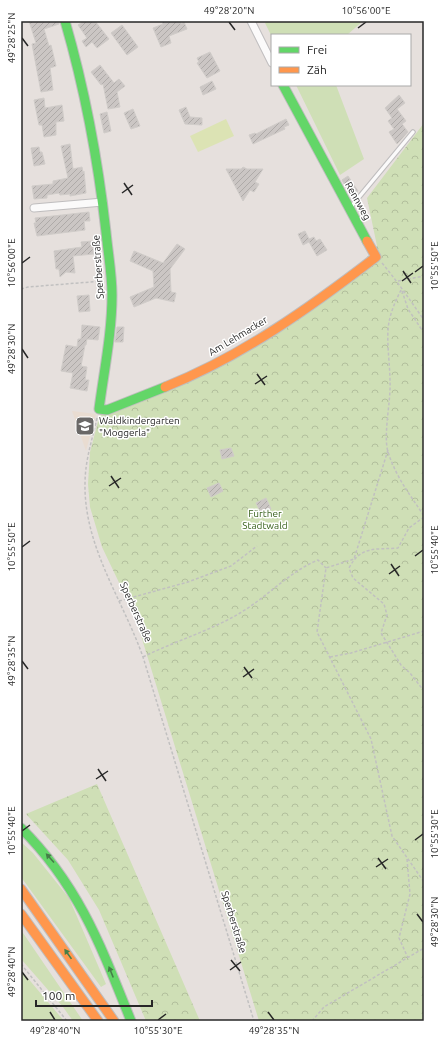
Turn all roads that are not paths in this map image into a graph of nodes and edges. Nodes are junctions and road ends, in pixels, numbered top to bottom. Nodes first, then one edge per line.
1 (65, 21) edge
2 (251, 21) edge
3 (271, 61) edge
4 (284, 86) edge
5 (413, 132) dead end
6 (103, 202) junction
7 (34, 208) dead end
8 (349, 209) junction
9 (376, 257) joint
10 (99, 409) joint
11 (21, 828) edge
12 (21, 889) edge
13 (21, 913) edge
14 (98, 1021) edge
15 (114, 1021) edge
16 (131, 1021) edge

1 - 6 main road, Sperberstraße
2 - 3 street
4 - 8 main road, Rennweg
5 - 8 lane
6 - 7 street
6 - 10 main road, Sperberstraße
8 - 9 main road, Rennweg
9 - 10 main road, Am Lehmacker
16 -> 11 main road
15 -> 12 main road
13 - 14 main road

